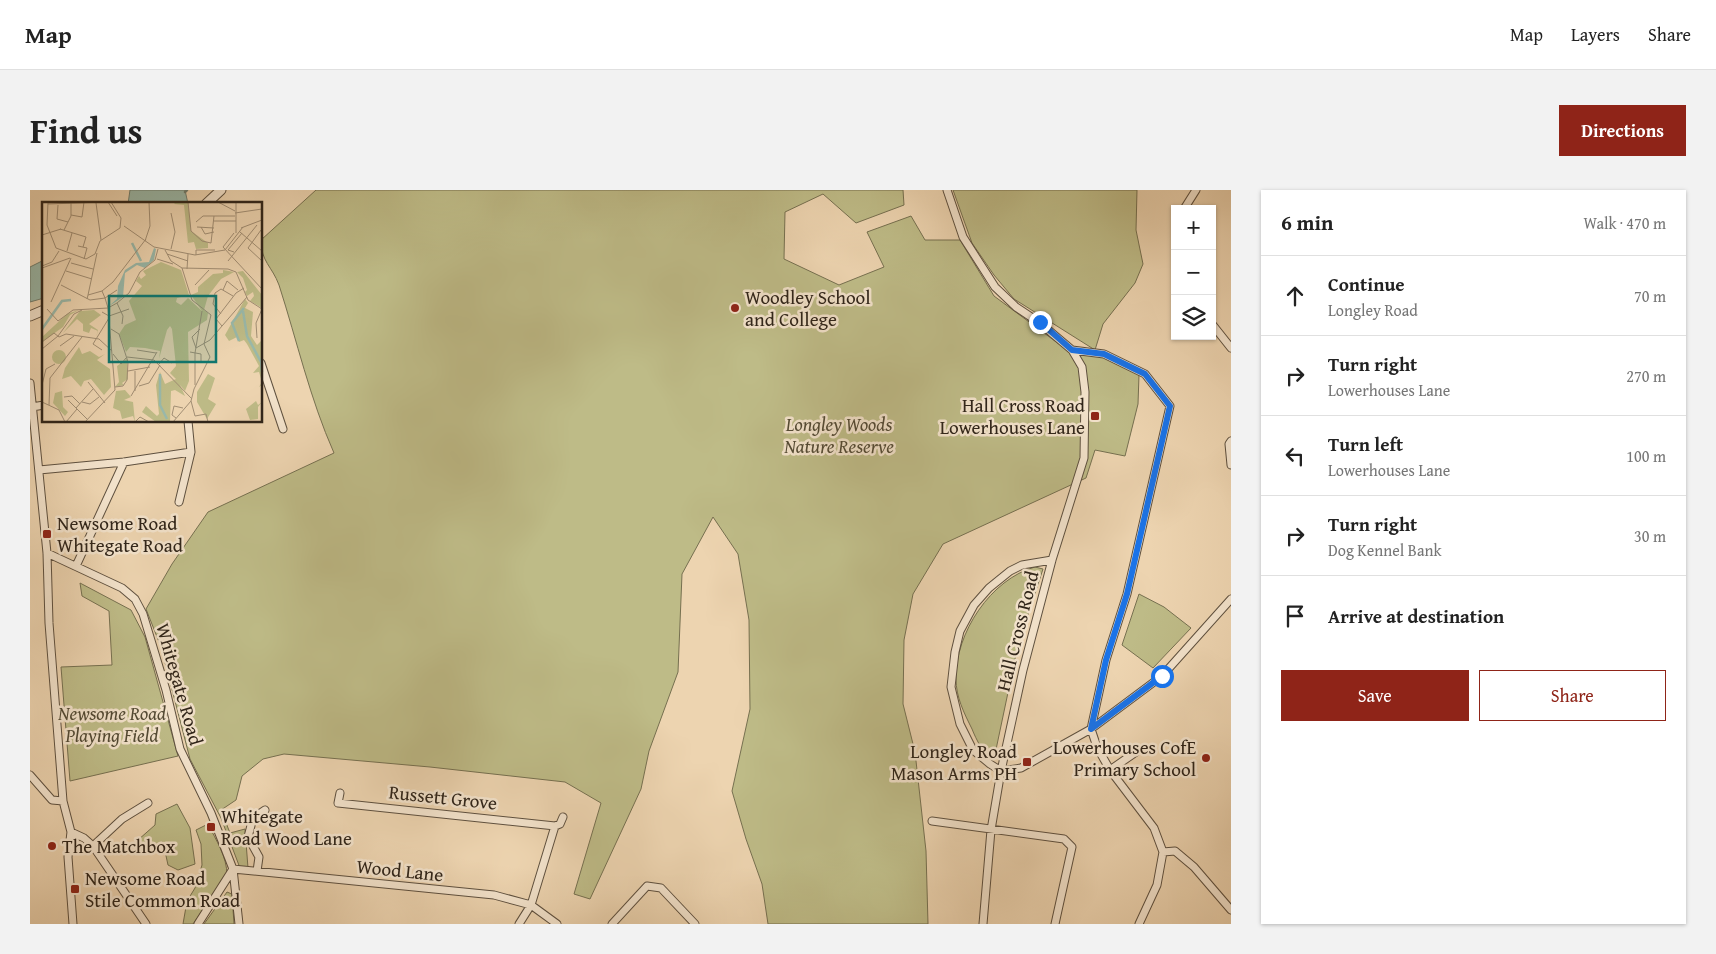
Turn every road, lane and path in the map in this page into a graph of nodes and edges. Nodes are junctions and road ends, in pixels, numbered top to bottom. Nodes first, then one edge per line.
1 (221, 190) edge
2 (948, 190) edge
3 (1196, 190) edge
4 (208, 202) edge
5 (1187, 205) edge
6 (42, 311) edge
7 (30, 316) edge
8 (1216, 329) edge
9 (1231, 348) edge
10 (1072, 350) junction
11 (262, 366) edge
12 (30, 383) edge
13 (31, 407) edge
14 (188, 422) edge
15 (35, 426) junction
16 (283, 429) dead end
17 (30, 432) edge
18 (1231, 441) edge
19 (191, 452) junction
20 (124, 462) junction
21 (1231, 465) edge
22 (38, 470) junction
23 (179, 502) dead end
24 (46, 553) junction
25 (1052, 560) junction
26 (76, 566) junction
27 (1231, 599) edge
28 (1091, 729) junction
29 (1136, 752) dead end
30 (1110, 770) junction
31 (1001, 771) junction
32 (30, 775) edge
33 (340, 793) dead end
34 (63, 801) junction
35 (148, 803) dead end
36 (265, 810) dead end
37 (563, 817) dead end
38 (932, 821) dead end
39 (555, 826) junction
40 (991, 830) junction
41 (71, 832) junction
42 (93, 846) junction
43 (1163, 852) junction
44 (233, 869) junction
45 (257, 871) junction
46 (532, 905) junction
47 (1231, 910) edge
48 (73, 924) edge
49 (146, 924) edge
50 (198, 924) edge
51 (239, 924) edge
52 (520, 924) edge
53 (557, 924) edge
54 (612, 924) edge
55 (695, 924) edge
56 (983, 924) edge
57 (1055, 924) edge
58 (1139, 924) edge

1 - 4 street
2 - 10 street
3 - 5 street
6 - 7 street
8 - 9 street
10 - 25 street, Hall Cross Road
10 - 28 street
11 - 16 street
12 - 13 street
13 - 15 street
14 - 19 street
15 - 17 street
15 - 22 street
18 - 21 street
19 - 20 street
19 - 23 street
20 - 22 street
20 - 26 street
22 - 24 street
24 - 26 street, Whitegate Road
24 - 34 street
25 - 31 street, Hall Cross Road
25 - 31 street
26 - 44 street, Whitegate Road
27 - 28 street
28 - 30 street
28 - 31 street
29 - 30 street
30 - 43 street
31 - 40 street, Hall Cross Road
32 - 34 street
33 - 39 street, Russett Grove
34 - 41 street
35 - 42 street
36 - 45 street
37 - 39 street
38 - 40 street
39 - 46 street
40 - 56 street, Hall Cross Road
40 - 57 street
41 - 42 street
41 - 48 street
42 - 49 street
43 - 47 street
43 - 58 street
44 - 45 street, Wood Lane
44 - 50 street
44 - 51 street, Whitegate Road
45 - 46 street, Wood Lane
46 - 52 street
46 - 53 street, Wood Lane
54 - 55 street

